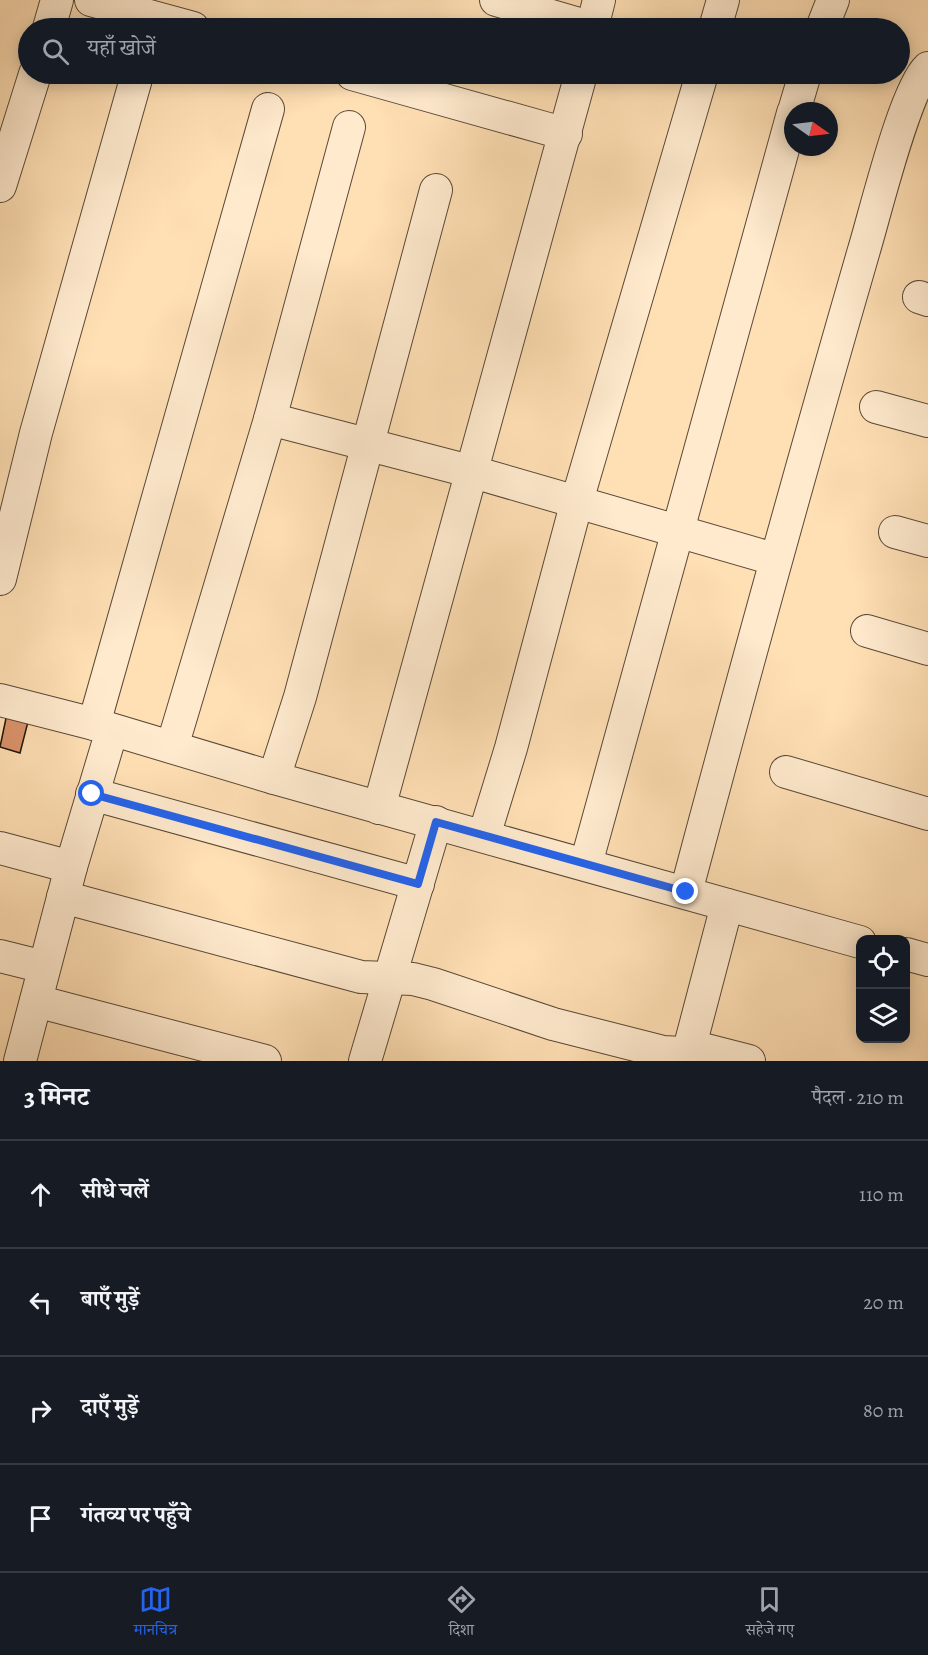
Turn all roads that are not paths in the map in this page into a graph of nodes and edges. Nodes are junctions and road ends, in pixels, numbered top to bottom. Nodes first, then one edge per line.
1 (57, 0) edge
2 (91, 0) edge
3 (496, 0) edge
4 (723, 0) edge
5 (833, 0) edge
6 (52, 18) edge
7 (157, 18) edge
8 (590, 18) edge
9 (718, 18) edge
10 (826, 18) edge
11 (928, 68) edge
12 (32, 84) edge
13 (135, 84) edge
14 (388, 84) edge
15 (578, 84) edge
16 (699, 84) edge
17 (802, 84) edge
18 (796, 102) edge
19 (268, 109) dead end
20 (349, 127) dead end
21 (566, 134) junction
22 (784, 145) edge
23 (0, 186) edge
24 (436, 190) dead end
25 (876, 407) dead end
26 (270, 419) junction
27 (928, 421) edge
28 (367, 443) junction
29 (473, 472) junction
30 (577, 501) junction
31 (679, 531) junction
32 (895, 532) dead end
33 (928, 541) edge
34 (774, 559) junction
35 (0, 579) edge
36 (867, 631) dead end
37 (928, 649) edge
38 (0, 700) edge
39 (103, 727) junction
40 (172, 747) junction
41 (786, 772) dead end
42 (274, 778) junction
43 (92, 794) junction
44 (379, 808) junction
45 (928, 814) edge
46 (436, 822) junction
47 (484, 836) junction
48 (0, 848) edge
49 (586, 864) junction
50 (71, 867) junction
51 (418, 884) junction
52 (686, 892) junction
53 (63, 897) junction
54 (727, 905) junction
55 (856, 941) edge
56 (910, 955) edge
57 (0, 956) edge
58 (928, 960) edge
59 (44, 967) junction
60 (391, 977) junction
61 (36, 1000) junction
62 (688, 1057) edge
63 (20, 1061) edge
64 (265, 1061) edge
65 (365, 1061) edge
66 (749, 1061) edge

1 - 6 street
2 - 7 street
3 - 8 street
4 - 9 street
5 - 10 street
11 - 34 street
12 - 23 street
13 - 35 street
14 - 21 street
15 - 21 street
16 - 30 street
17 - 18 street
19 - 39 street
20 - 26 street
21 - 29 street
22 - 31 street
24 - 28 street
25 - 27 street
26 - 28 street
26 - 40 street
28 - 29 street
28 - 42 street
29 - 30 street
29 - 44 street
30 - 31 street
30 - 47 street
31 - 34 street
31 - 49 street
32 - 33 street
34 - 52 street
36 - 37 street
38 - 39 street
39 - 40 street
39 - 43 street
40 - 42 street
41 - 45 street
42 - 44 street
43 - 50 street
43 - 51 street
44 - 46 street
46 - 47 street
46 - 51 street
47 - 49 street
48 - 50 street
49 - 52 street
50 - 53 street
51 - 60 street
52 - 54 street
53 - 59 street
53 - 60 street
54 - 55 street
54 - 62 street
56 - 58 street
57 - 59 street
59 - 61 street
60 - 62 street
60 - 65 street
61 - 63 street
61 - 64 street
62 - 66 street

